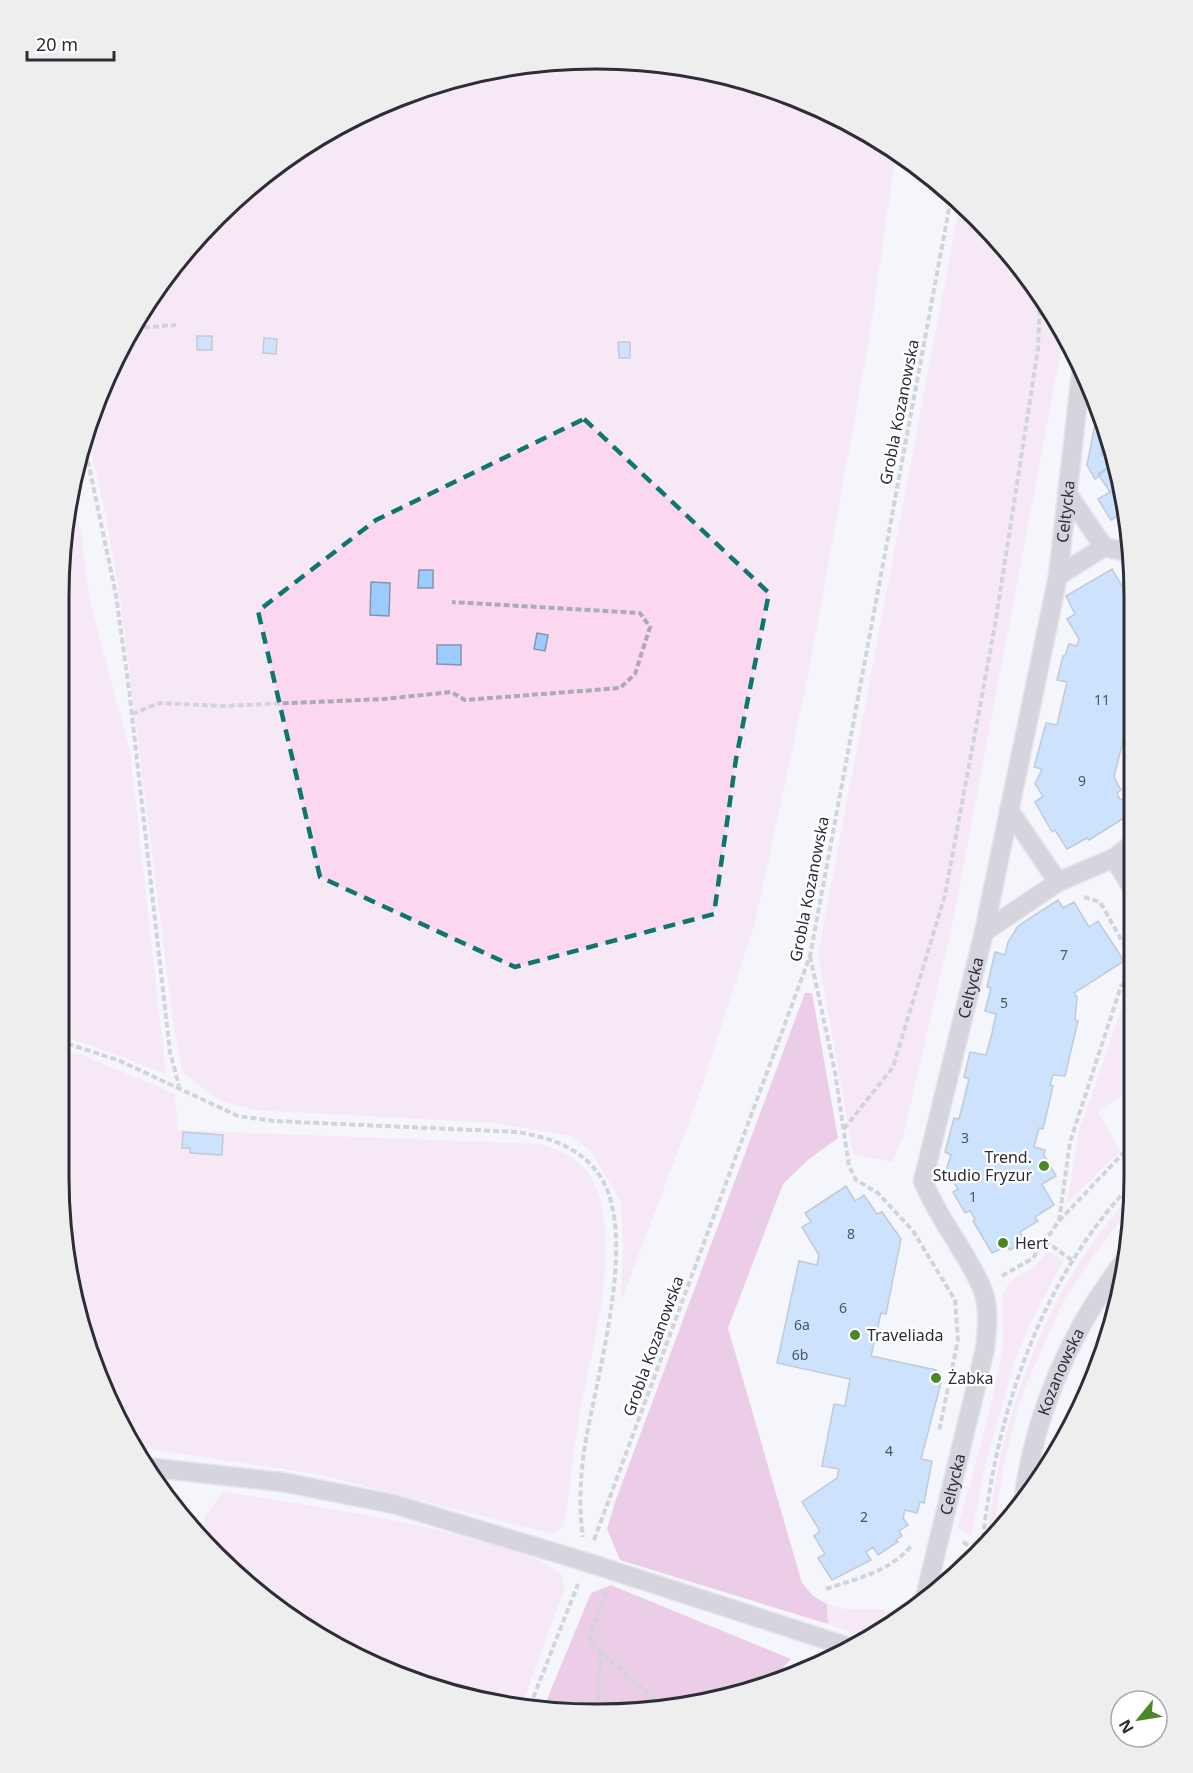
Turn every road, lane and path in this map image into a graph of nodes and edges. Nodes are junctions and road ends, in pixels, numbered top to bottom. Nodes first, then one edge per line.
1 (950, 205) edge
2 (1039, 310) edge
3 (176, 325) dead end
4 (143, 327) edge
5 (1080, 385) edge
6 (87, 459) edge
7 (1067, 493) junction
8 (1104, 546) junction
9 (1122, 550) edge
10 (1058, 576) junction
11 (452, 602) dead end
12 (132, 714) junction
13 (1009, 810) junction
14 (1124, 850) edge
15 (1114, 858) junction
16 (1124, 875) edge
17 (1058, 882) junction
18 (984, 932) junction
19 (1124, 945) edge
20 (810, 956) junction
21 (1124, 983) edge
22 (69, 1044) edge
23 (180, 1087) junction
24 (844, 1129) junction
25 (1124, 1152) edge
26 (1059, 1221) junction
27 (1045, 1241) junction
28 (1074, 1261) dead end
29 (1115, 1275) edge
30 (982, 1288) junction
31 (939, 1434) dead end
32 (157, 1468) edge
33 (1027, 1481) edge
34 (917, 1537) dead end
35 (586, 1562) junction
36 (613, 1570) junction
37 (927, 1587) edge
38 (826, 1589) dead end
39 (840, 1644) edge
40 (601, 1652) junction
41 (533, 1700) edge
42 (656, 1700) edge
43 (597, 1704) edge

1 - 20 path, Grobla Kozanowska
2 - 24 path
3 - 4 path
5 - 7 street, Celtycka
6 - 12 path
7 - 8 street
7 - 10 street, Celtycka
8 - 9 street
8 - 10 street
10 - 13 street, Celtycka
11 - 12 path
12 - 23 path
13 - 17 street
13 - 18 street, Celtycka
14 - 15 street
15 - 16 street
15 - 17 street
17 - 18 street
17 - 19 path
18 - 30 street, Celtycka
20 - 24 path
20 - 35 path, Grobla Kozanowska
21 - 26 path
22 - 23 path
23 - 35 path
24 - 31 path
25 - 26 path
26 - 27 path
27 - 28 path
27 - 30 path
29 - 33 street, Kozanowska
30 - 37 street, Celtycka
32 - 35 street
34 - 38 path
35 - 36 street
35 - 41 path, Grobla Kozanowska
36 - 39 street
36 - 40 path
40 - 42 path
40 - 43 path

